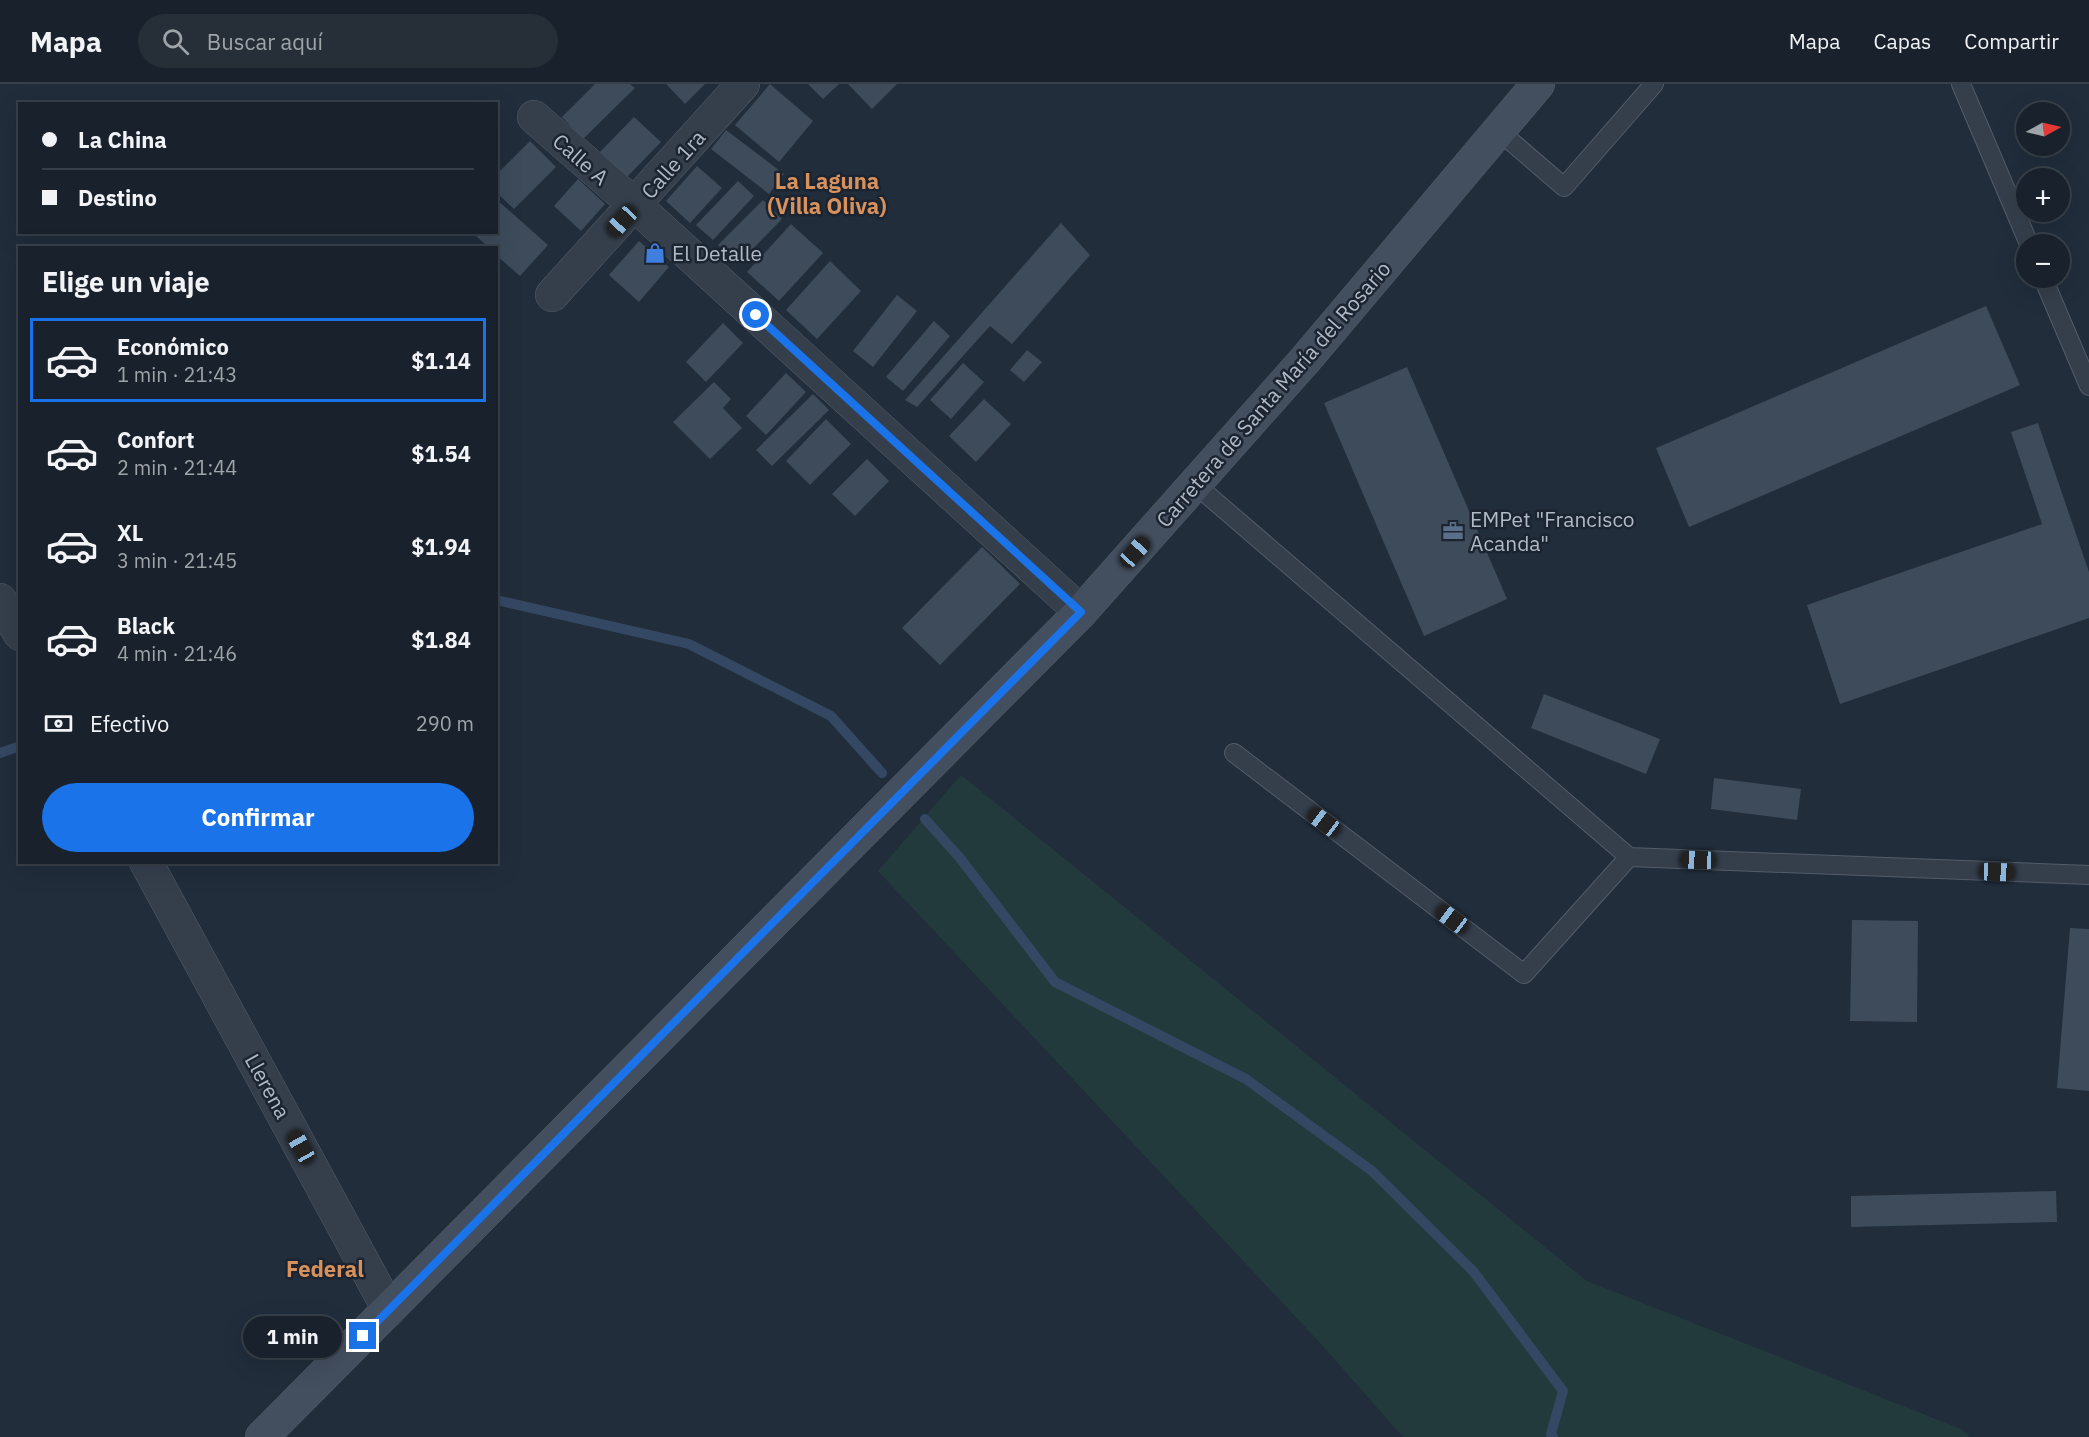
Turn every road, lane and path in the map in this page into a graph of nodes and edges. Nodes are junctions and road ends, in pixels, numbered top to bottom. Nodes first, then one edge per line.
1 (744, 84) edge
2 (1538, 84) edge
3 (1654, 84) edge
4 (1961, 84) edge
5 (534, 117) dead end
6 (1499, 130) junction
7 (636, 206) junction
8 (2025, 234) edge
9 (2047, 288) edge
10 (552, 295) dead end
11 (2089, 386) edge
12 (1196, 485) junction
13 (0, 600) edge
14 (1081, 612) junction
15 (18, 631) edge
16 (1234, 753) dead end
17 (1629, 857) junction
18 (147, 864) edge
19 (2089, 875) edge
20 (389, 1310) junction
21 (262, 1437) edge

1 - 7 street, Calle 1ra
2 - 6 main road, Carretera de Santa María del Rosario
3 - 6 lane
4 - 8 lane
5 - 7 street, Calle A
6 - 12 main road, Carretera de Santa María del Rosario
7 - 10 street, Calle 1ra
7 - 14 street, Calle A
9 - 11 lane
12 - 14 main road, Carretera de Santa María del Rosario
12 - 17 lane
13 - 15 street
14 - 20 main road, Carretera de Santa María del Rosario
16 - 17 lane
17 - 19 lane
18 - 20 street, Llerena
20 - 21 main road, Carretera de Santa María del Rosario

